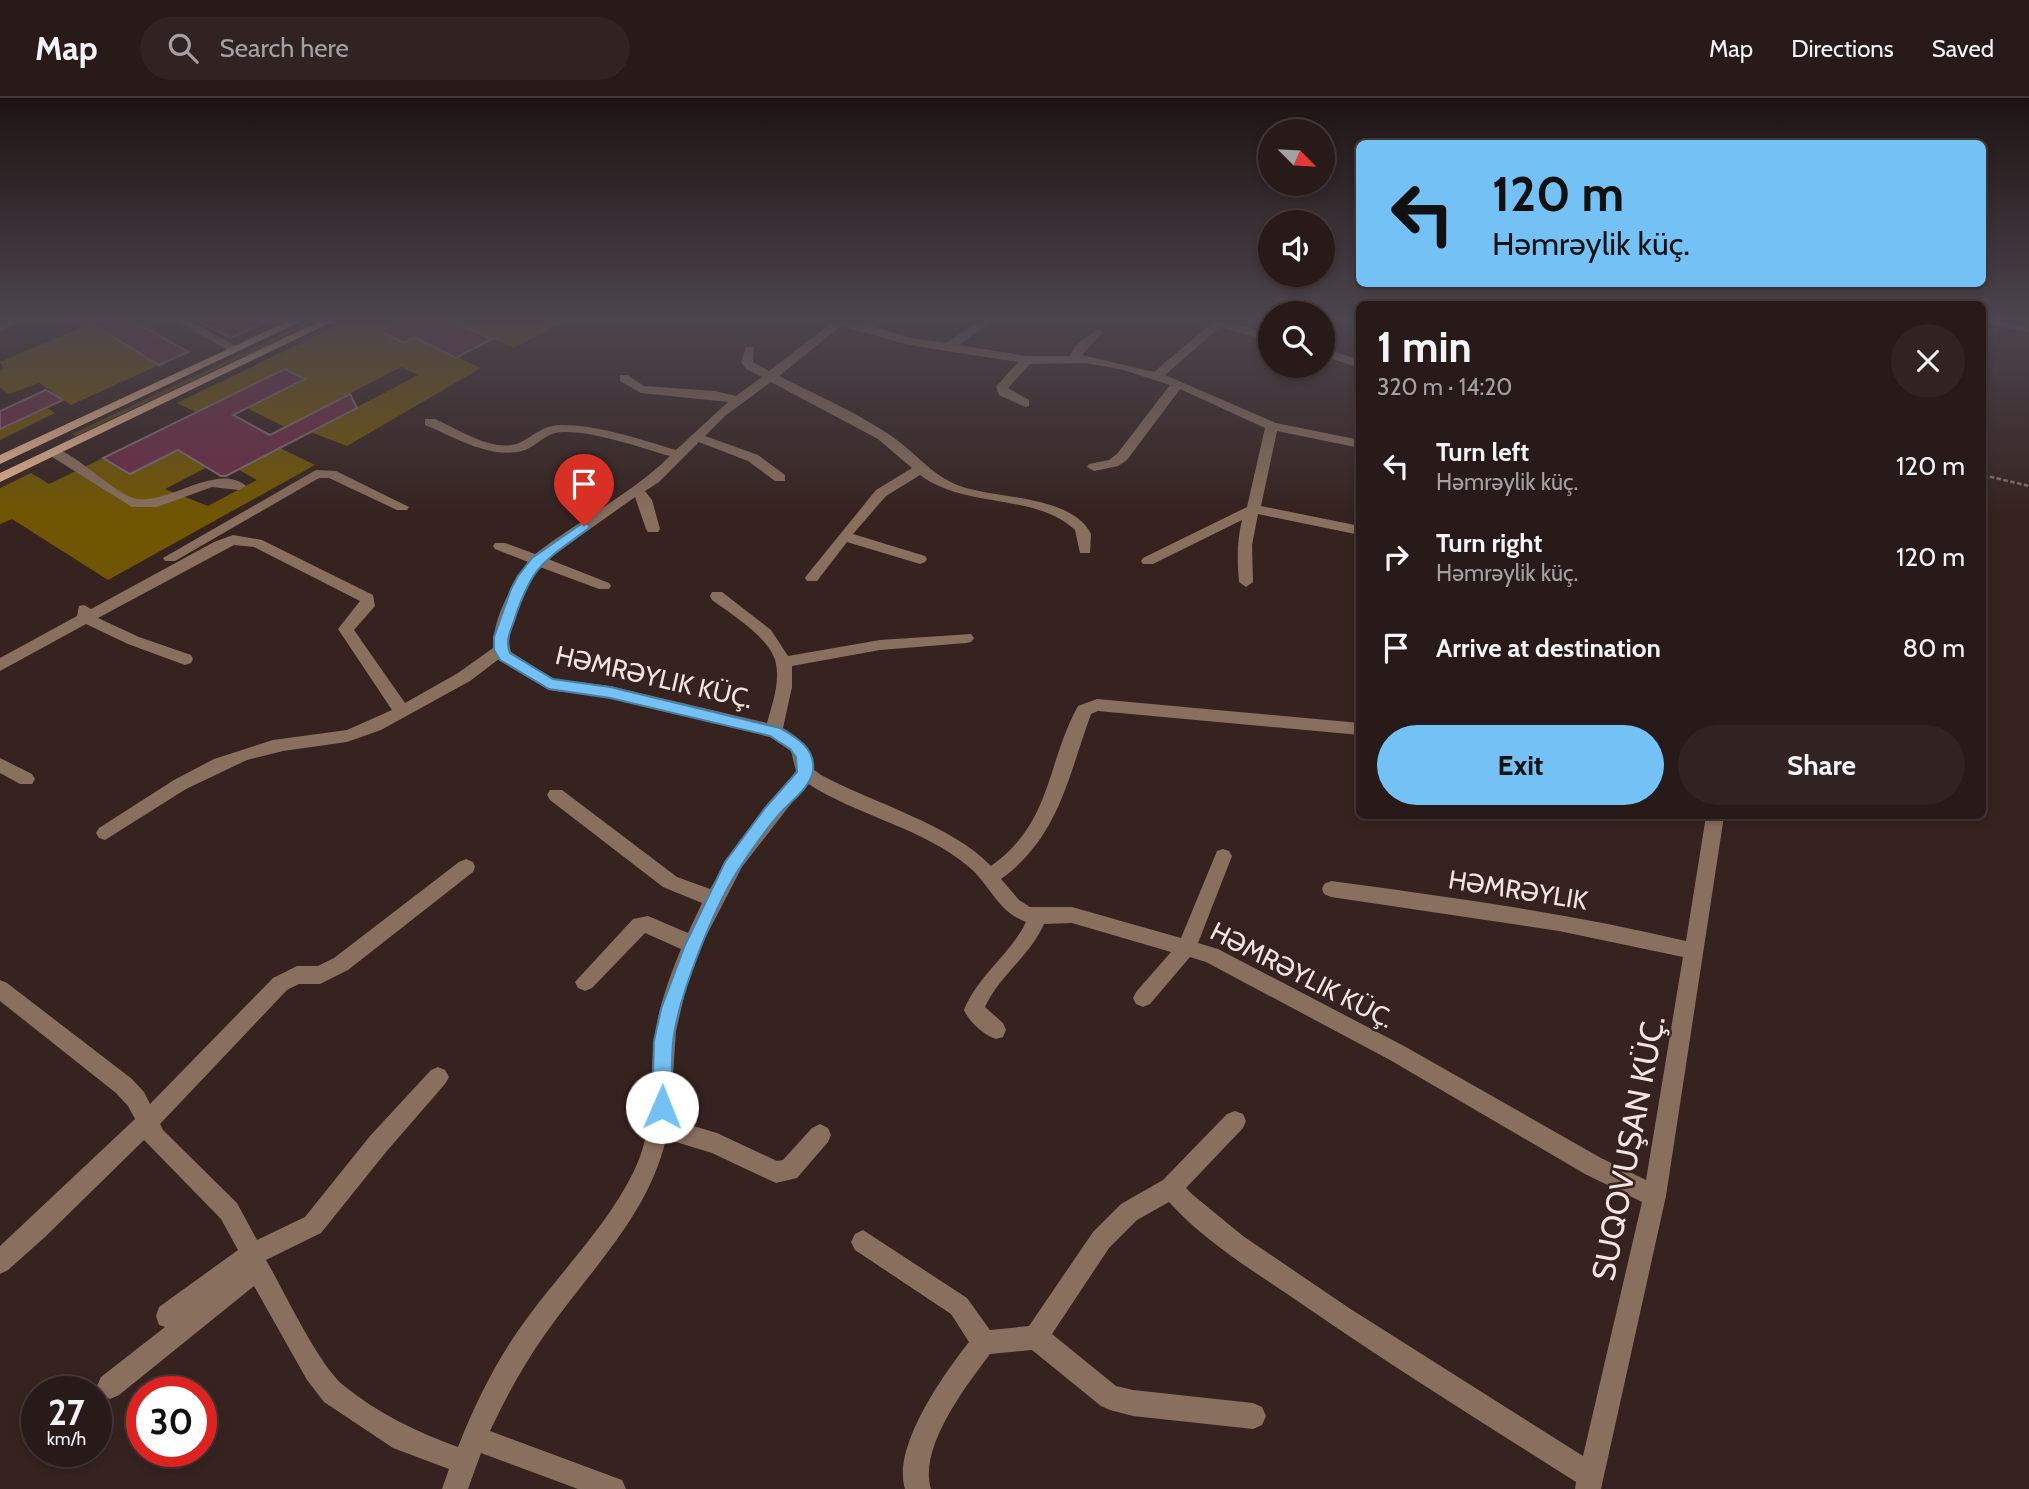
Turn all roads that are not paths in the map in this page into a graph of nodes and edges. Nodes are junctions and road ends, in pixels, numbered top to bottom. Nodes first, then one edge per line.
1 (158, 386) edge
2 (192, 386) edge
3 (636, 386) edge
4 (755, 386) edge
5 (787, 386) edge
6 (1003, 386) edge
7 (1176, 386) edge
8 (1184, 386) edge
9 (737, 400) junction
10 (1025, 403) dead end
11 (430, 422) dead end
12 (1272, 426) junction
13 (696, 437) junction
14 (39, 442) junction
15 (1356, 443) edge
16 (54, 452) junction
17 (680, 455) junction
18 (0, 460) edge
19 (1094, 467) dead end
20 (922, 468) junction
21 (0, 478) edge
22 (780, 478) dead end
23 (239, 486) dead end
24 (637, 491) junction
25 (402, 507) dead end
26 (1253, 509) junction
27 (653, 529) dead end
28 (1356, 530) edge
29 (844, 536) junction
30 (500, 546) dead end
31 (1085, 550) dead end
32 (920, 559) dead end
33 (536, 561) junction
34 (1148, 561) dead end
35 (812, 578) dead end
36 (1246, 582) dead end
37 (604, 586) dead end
38 (717, 596) dead end
39 (85, 617) junction
40 (966, 638) dead end
41 (501, 650) junction
42 (185, 659) dead end
43 (784, 662) junction
44 (0, 665) edge
45 (402, 712) junction
46 (1356, 729) edge
47 (774, 732) junction
48 (0, 765) edge
49 (805, 772) junction
50 (26, 779) dead end
51 (556, 795) dead end
52 (1715, 819) edge
53 (105, 833) dead end
54 (1223, 856) dead end
55 (466, 867) dead end
56 (990, 876) junction
57 (1331, 889) dead end
58 (713, 899) junction
59 (1037, 918) junction
60 (693, 945) junction
61 (1187, 947) junction
62 (1695, 952) junction
63 (585, 982) dead end
64 (0, 989) edge
65 (1143, 998) dead end
66 (996, 1030) dead end
67 (438, 1077) dead end
68 (1235, 1121) dead end
69 (149, 1122) junction
70 (659, 1127) junction
71 (820, 1135) dead end
72 (1171, 1188) junction
73 (1655, 1196) junction
74 (863, 1242) dead end
75 (0, 1262) edge
76 (254, 1262) junction
77 (168, 1316) dead end
78 (1036, 1338) junction
79 (984, 1343) junction
80 (112, 1384) edge
81 (1252, 1416) dead end
82 (473, 1437) junction
83 (464, 1462) junction
84 (1590, 1483) edge
85 (455, 1489) edge
86 (613, 1489) edge
87 (918, 1489) edge

1 - 14 main road
2 - 16 main road
3 - 9 street
4 - 9 street
5 - 20 street
6 - 10 street
7 - 19 street
8 - 12 street
9 - 13 street
11 - 17 street
12 - 15 street
12 - 26 street
13 - 17 street
13 - 22 street
14 - 16 main road
14 - 18 main road
16 - 21 main road
16 - 23 street
17 - 24 street
20 - 29 street
20 - 31 street
24 - 27 street
24 - 33 street
25 - 39 street
26 - 28 street
26 - 34 street
26 - 36 street
29 - 32 street
29 - 35 street
30 - 33 street
33 - 37 street
33 - 41 street
38 - 43 street
39 - 42 street
39 - 44 street
39 - 45 street
40 - 43 street
41 - 45 street
41 - 47 street, HƏMRƏYLIK KÜÇ.
43 - 47 street
45 - 53 street
46 - 56 street
47 - 49 street, HƏMRƏYLIK KÜÇ.
48 - 50 street
49 - 56 street
49 - 58 street
51 - 58 street
52 - 62 street, SUQOVUŞAN KÜÇ.
54 - 61 street
55 - 69 street
56 - 59 street
57 - 62 street, HƏMRƏYLIK
58 - 60 street
59 - 61 street, HƏMRƏYLIK KÜÇ.
59 - 66 street
60 - 63 street
60 - 70 street
61 - 65 street
61 - 73 street, HƏMRƏYLIK KÜÇ.
62 - 73 street, SUQOVUŞAN KÜÇ.
64 - 69 street
67 - 76 street
68 - 72 street
69 - 75 street
69 - 76 street
70 - 71 street
70 - 82 street
72 - 78 street
72 - 84 street
73 - 84 street, SUQOVUŞAN KÜÇ.
74 - 79 street
76 - 77 street
76 - 80 street
76 - 83 street
78 - 79 street
78 - 81 street
79 - 87 street
82 - 83 street
82 - 86 street
83 - 85 street

